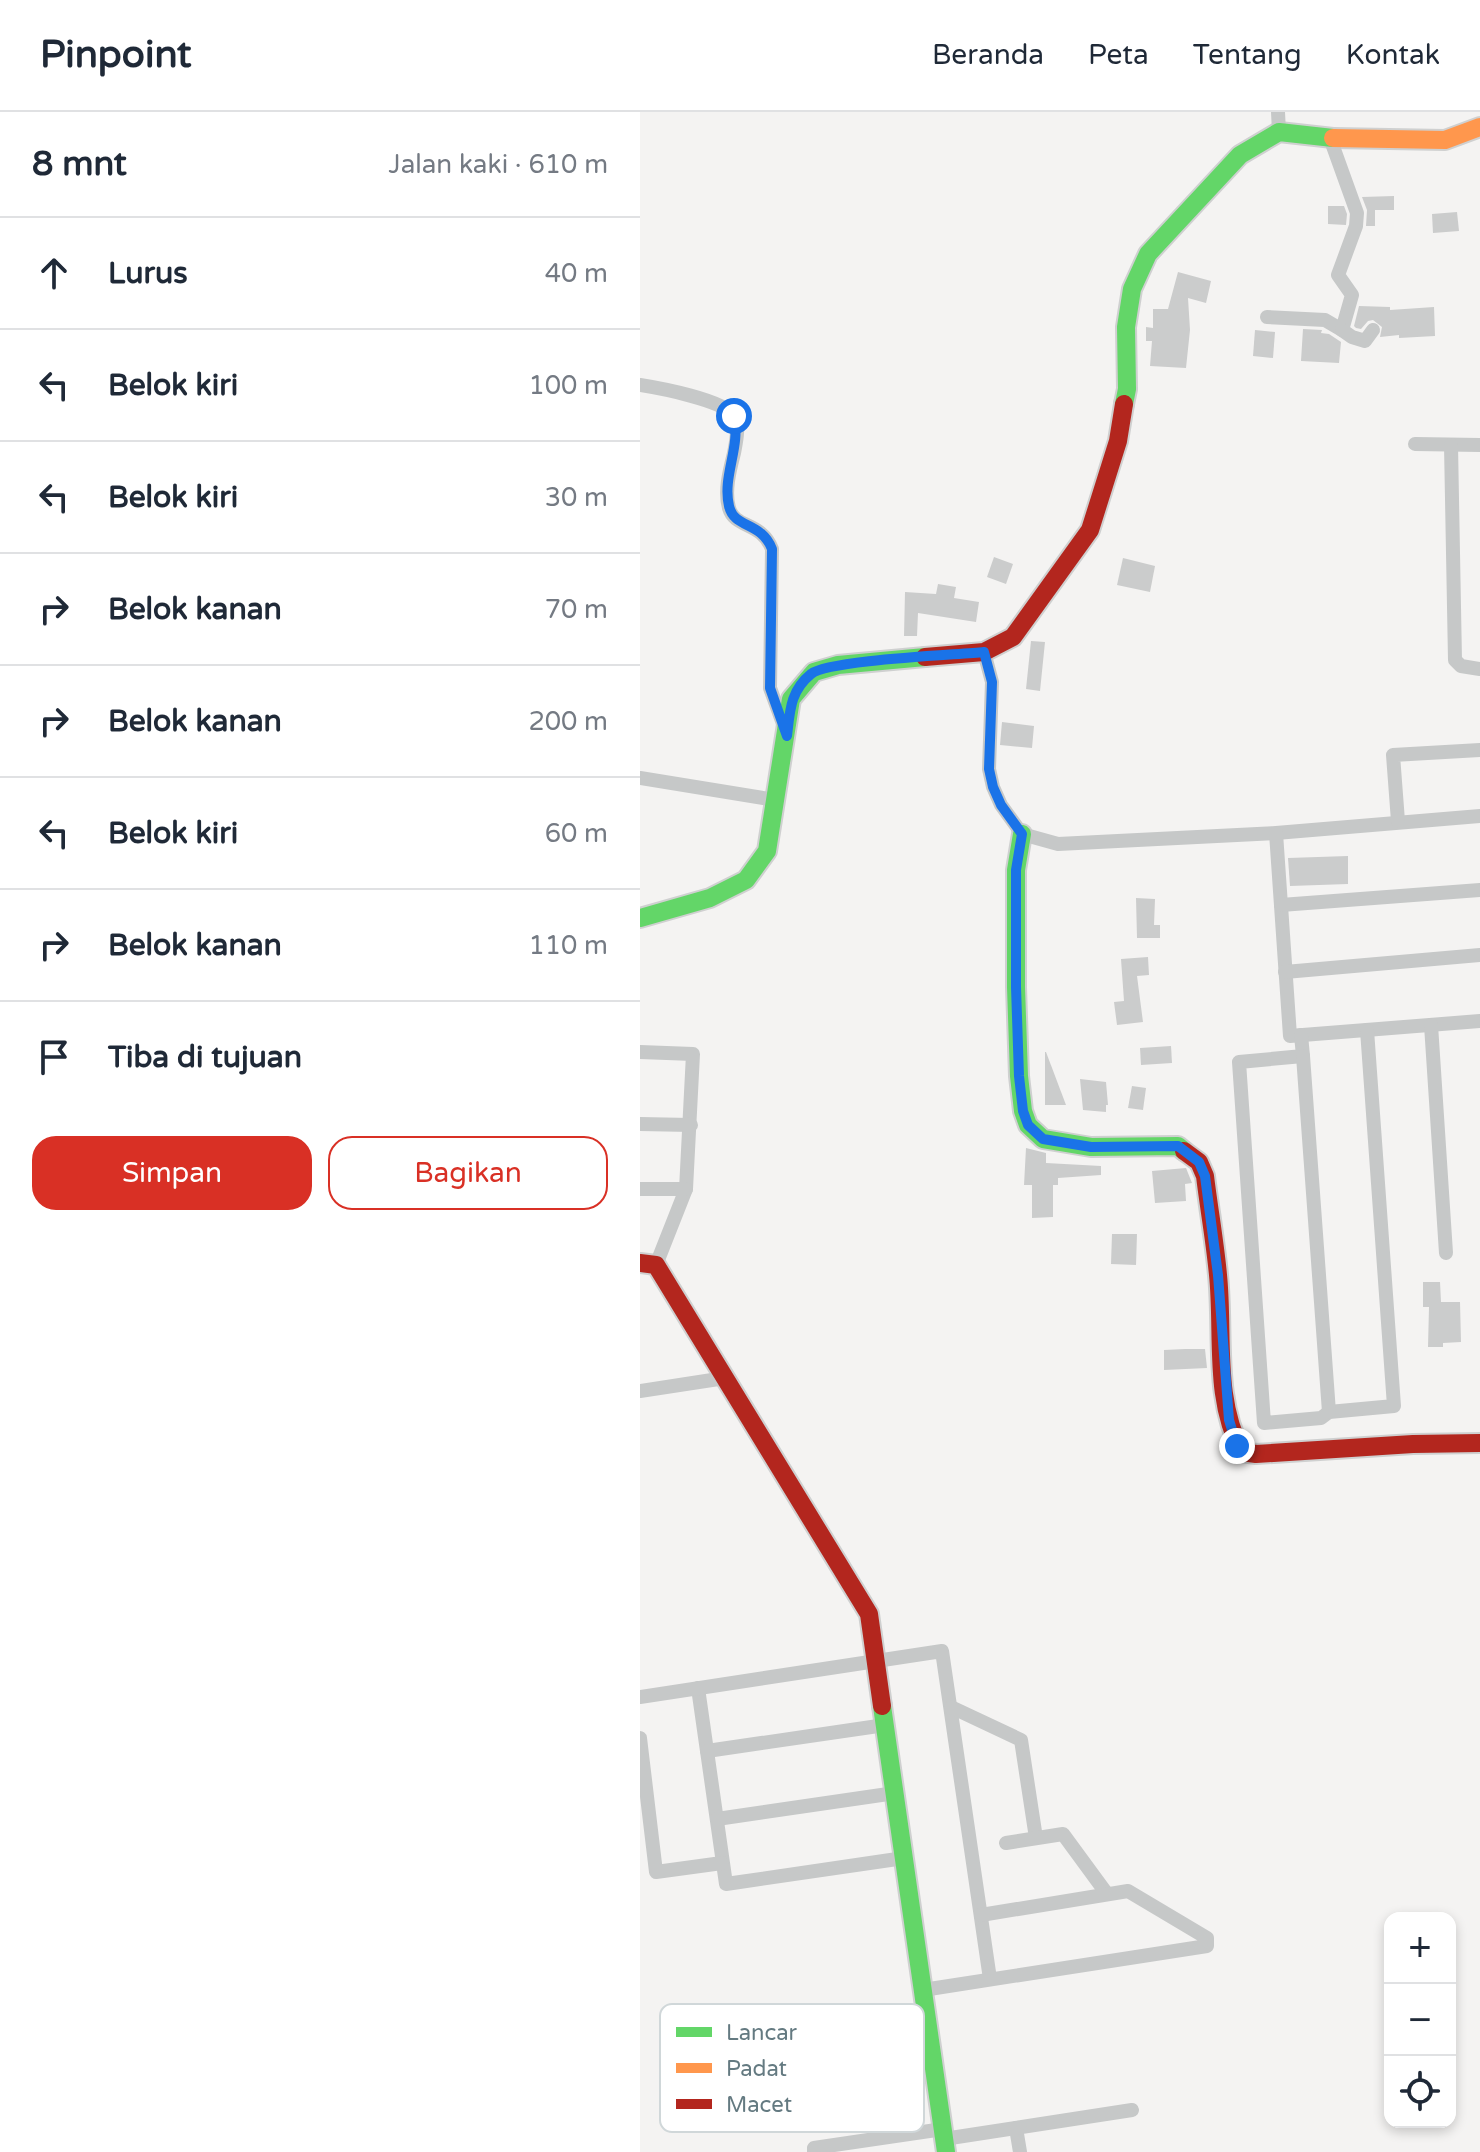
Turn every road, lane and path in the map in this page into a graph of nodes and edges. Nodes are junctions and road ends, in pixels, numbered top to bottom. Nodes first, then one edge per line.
1 (1278, 112) edge
2 (1480, 127) edge
3 (1279, 132) junction
4 (1330, 138) junction
5 (1267, 317) dead end
6 (1342, 330) junction
7 (1373, 330) dead end
8 (640, 385) edge
9 (1415, 444) dead end
10 (1451, 445) junction
11 (1480, 445) edge
12 (984, 652) junction
13 (1480, 669) edge
14 (787, 736) junction
15 (1480, 750) edge
16 (640, 778) edge
17 (775, 800) junction
18 (1480, 816) edge
19 (1398, 821) junction
20 (1276, 833) junction
21 (1022, 834) junction
22 (1480, 890) edge
23 (1281, 905) junction
24 (640, 918) edge
25 (1480, 955) edge
26 (1285, 972) junction
27 (1480, 1021) edge
28 (1431, 1025) junction
29 (1367, 1030) junction
30 (1301, 1035) junction
31 (640, 1052) edge
32 (1303, 1056) junction
33 (640, 1124) edge
34 (691, 1125) junction
35 (640, 1189) edge
36 (686, 1189) junction
37 (1446, 1253) dead end
38 (648, 1264) edge
39 (725, 1378) junction
40 (640, 1391) edge
41 (1329, 1412) junction
42 (1480, 1443) edge
43 (876, 1661) junction
44 (698, 1688) junction
45 (640, 1697) edge
46 (951, 1707) junction
47 (885, 1725) junction
48 (640, 1738) edge
49 (707, 1751) junction
50 (895, 1793) junction
51 (717, 1819) junction
52 (1036, 1838) junction
53 (1006, 1843) dead end
54 (904, 1858) junction
55 (722, 1863) junction
56 (1107, 1894) junction
57 (981, 1915) junction
58 (990, 1979) junction
59 (923, 1990) junction
60 (1132, 2110) dead end
61 (1016, 2128) junction
62 (944, 2140) edge
63 (879, 2145) edge
64 (814, 2152) edge
65 (1020, 2152) edge

1 - 3 street
2 - 4 street
3 - 4 street
3 - 12 street
4 - 6 street
5 - 6 street
6 - 7 street
8 - 14 street
9 - 10 street
10 - 11 street
10 - 13 street
12 - 14 street
12 - 21 street
14 - 17 street
15 - 19 street
16 - 17 street
17 - 24 street
18 - 19 street
19 - 20 street
20 - 21 street
20 - 23 street
21 - 42 street
22 - 23 street
23 - 26 street
25 - 26 street
26 - 30 street
27 - 28 street
28 - 29 street
28 - 37 street
29 - 30 street
29 - 41 street
30 - 32 street
31 - 34 street
32 - 41 street
32 - 41 street
33 - 34 street
34 - 36 street
35 - 36 street
36 - 38 street
38 - 39 street
39 - 40 street
39 - 43 street
43 - 44 street
43 - 46 street
43 - 47 street
44 - 45 street
44 - 49 street
46 - 52 street
46 - 57 street
47 - 49 street
47 - 50 street
48 - 55 street
49 - 51 street
50 - 51 street
50 - 54 street
51 - 55 street
52 - 53 street
52 - 56 street
54 - 55 street
54 - 59 street
56 - 57 street
56 - 58 street
57 - 58 street
58 - 59 street
59 - 62 street
60 - 61 street
61 - 62 street
61 - 65 street
62 - 63 street
63 - 64 street

